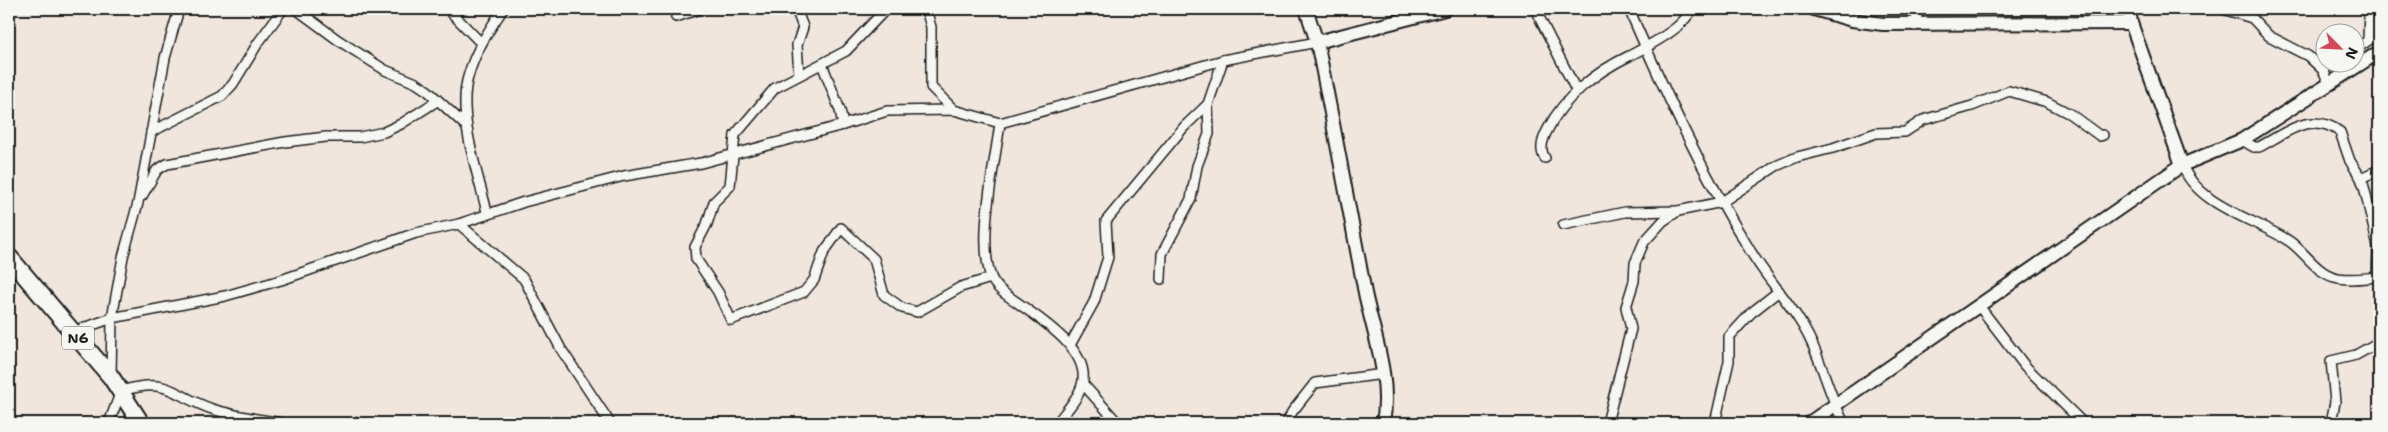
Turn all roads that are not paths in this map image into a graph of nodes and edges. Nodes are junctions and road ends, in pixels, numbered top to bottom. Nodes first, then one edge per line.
1 (179, 9) edge
2 (283, 9) edge
3 (296, 9) edge
4 (448, 9) edge
5 (503, 9) edge
6 (699, 9) edge
7 (796, 9) edge
8 (886, 9) edge
9 (926, 9) edge
10 (1306, 9) edge
11 (1445, 9) edge
12 (1535, 9) edge
13 (1629, 9) edge
14 (1693, 9) edge
15 (1814, 9) edge
16 (1918, 9) edge
17 (2129, 9) edge
18 (2223, 9) edge
19 (2369, 9) edge
20 (676, 17) dead end
21 (2131, 23) junction
22 (1915, 26) junction
23 (2379, 33) edge
24 (2368, 40) joint
25 (1317, 42) junction
26 (481, 43) junction
27 (1646, 48) junction
28 (2379, 52) edge
29 (1223, 60) junction
30 (2316, 63) edge
31 (822, 64) junction
32 (2324, 72) edge
33 (799, 75) junction
34 (2330, 83) junction
35 (1577, 92) junction
36 (437, 101) junction
37 (1208, 104) junction
38 (954, 110) junction
39 (1000, 123) junction
40 (843, 125) junction
41 (466, 126) junction
42 (151, 132) junction
43 (2103, 135) dead end
44 (2242, 140) junction
45 (733, 154) junction
46 (1545, 158) dead end
47 (2182, 165) junction
48 (2379, 170) edge
49 (2361, 178) junction
50 (1722, 202) junction
51 (138, 203) junction
52 (1678, 211) junction
53 (487, 212) junction
54 (459, 224) junction
55 (1563, 225) dead end
56 (9, 257) edge
57 (2378, 277) edge
58 (991, 278) junction
59 (1161, 279) dead end
60 (1778, 291) junction
61 (1979, 306) junction
62 (112, 318) junction
63 (73, 332) junction
64 (2379, 342) edge
65 (1070, 345) junction
66 (1384, 374) junction
67 (111, 377) junction
68 (1083, 384) junction
69 (121, 391) junction
70 (1835, 406) junction
71 (109, 423) edge
72 (141, 423) edge
73 (280, 423) edge
74 (610, 423) edge
75 (1057, 423) edge
76 (1118, 423) edge
77 (1287, 423) edge
78 (1383, 423) edge
79 (1607, 423) edge
80 (1715, 423) edge
81 (1809, 423) edge
82 (1844, 423) edge
83 (2083, 423) edge
84 (2331, 423) edge

1 - 42 street
2 - 42 street
3 - 36 street
4 - 26 street
5 - 26 street
6 - 20 street
7 - 33 street
8 - 31 street
9 - 38 street
10 - 25 street
11 - 25 street
12 - 35 street
13 - 27 street
14 - 27 street
15 - 22 street
16 - 22 street
17 - 21 street
18 - 30 street
19 - 24 street
21 - 22 street
21 - 47 street
23 - 24 street
25 - 29 street
25 - 66 street
26 - 41 street
27 - 35 street
27 - 50 street
28 - 34 street
29 - 37 street
29 - 39 street
31 - 33 street
31 - 40 street
32 - 34 street
33 - 45 street
34 - 44 street
35 - 46 street
36 - 41 street
36 - 51 street
37 - 59 street
37 - 65 street
38 - 39 street
38 - 40 street
39 - 58 street
40 - 45 street
41 - 53 street
42 - 51 street
43 - 50 street
44 - 47 street
44 - 49 street
45 - 53 street
45 - 58 street
47 - 57 street
47 - 61 street
48 - 49 street
49 - 57 street
50 - 52 street
50 - 60 street
51 - 62 street
52 - 55 street
52 - 79 street
53 - 54 street
54 - 62 street
54 - 74 street
56 - 63 highway, N6
58 - 65 street
60 - 70 street
60 - 80 street
61 - 70 street
61 - 83 street
62 - 63 street
62 - 67 street
63 - 67 highway, N6
64 - 84 street
65 - 68 street
66 - 77 street
66 - 78 street
67 - 69 highway, N6
68 - 75 street
68 - 76 street
69 - 71 street
69 - 72 highway, N6
69 - 73 street
70 - 81 street
70 - 82 street

